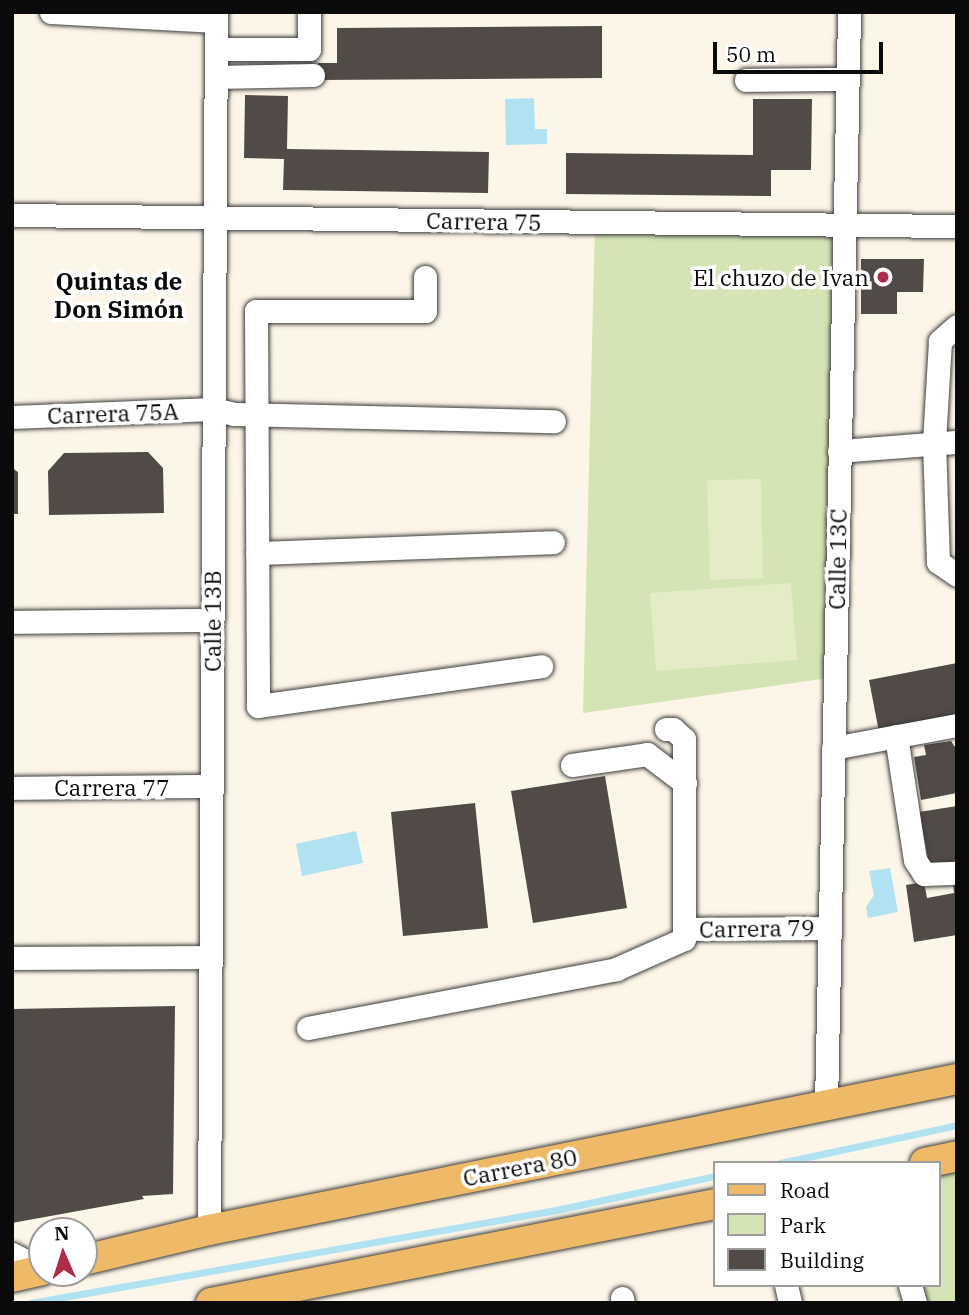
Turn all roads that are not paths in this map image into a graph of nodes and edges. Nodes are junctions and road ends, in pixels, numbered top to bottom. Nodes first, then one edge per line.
1 (51, 12) edge
2 (309, 12) edge
3 (849, 12) edge
4 (216, 17) edge
5 (216, 48) junction
6 (313, 75) dead end
7 (216, 77) junction
8 (847, 79) junction
9 (746, 80) dead end
10 (12, 215) edge
11 (215, 217) junction
12 (844, 224) junction
13 (957, 226) edge
14 (425, 277) dead end
15 (957, 326) edge
16 (213, 409) junction
17 (256, 414) junction
18 (12, 417) edge
19 (554, 421) dead end
20 (934, 442) junction
21 (957, 442) edge
22 (839, 451) junction
23 (553, 542) dead end
24 (257, 553) junction
25 (957, 575) edge
26 (212, 620) junction
27 (12, 622) edge
28 (541, 666) dead end
29 (957, 724) edge
30 (666, 729) dead end
31 (896, 736) junction
32 (834, 748) junction
33 (572, 765) dead end
34 (211, 786) junction
35 (12, 788) edge
36 (686, 794) junction
37 (957, 873) edge
38 (829, 928) junction
39 (685, 934) junction
40 (210, 957) junction
41 (12, 958) edge
42 (308, 1028) dead end
43 (957, 1079) edge
44 (826, 1105) junction
45 (957, 1156) edge
46 (934, 1161) edge
47 (713, 1204) edge
48 (209, 1230) junction
49 (12, 1254) edge
50 (98, 1257) edge
51 (28, 1263) edge
52 (218, 1302) edge

1 - 4 street
2 - 5 street
3 - 8 street, Calle 13C
4 - 5 street, Calle 13B
5 - 7 street, Calle 13B
6 - 7 street
7 - 11 street, Calle 13B
8 - 9 street
8 - 12 street, Calle 13C
10 - 11 street, Carrera 75
11 - 12 street, Carrera 75
11 - 16 street, Calle 13B
12 - 13 street, Carrera 75
12 - 22 street, Calle 13C
14 - 17 street
15 - 20 street
16 - 17 street, Carrera 75A
16 - 18 street, Carrera 75A
16 - 26 street, Calle 13B
17 - 19 street, Carrera 75A
17 - 24 street
20 - 21 street
20 - 22 street
20 - 25 street
22 - 32 street, Calle 13C
23 - 24 street
24 - 28 street
26 - 27 street
26 - 34 street, Calle 13B
29 - 31 street
30 - 36 street
31 - 32 street
31 - 37 street
32 - 38 street, Calle 13C
33 - 36 street
34 - 35 street, Carrera 77
34 - 40 street, Calle 13B
36 - 39 street
38 - 39 street, Carrera 79
38 - 44 street, Calle 13C
39 - 42 street
40 - 41 street
40 - 48 street, Calle 13B
43 - 44 main road, Carrera 80
44 - 48 main road, Carrera 80
45 - 46 main road
47 - 52 main road
48 - 50 main road, Carrera 80
49 - 51 street

